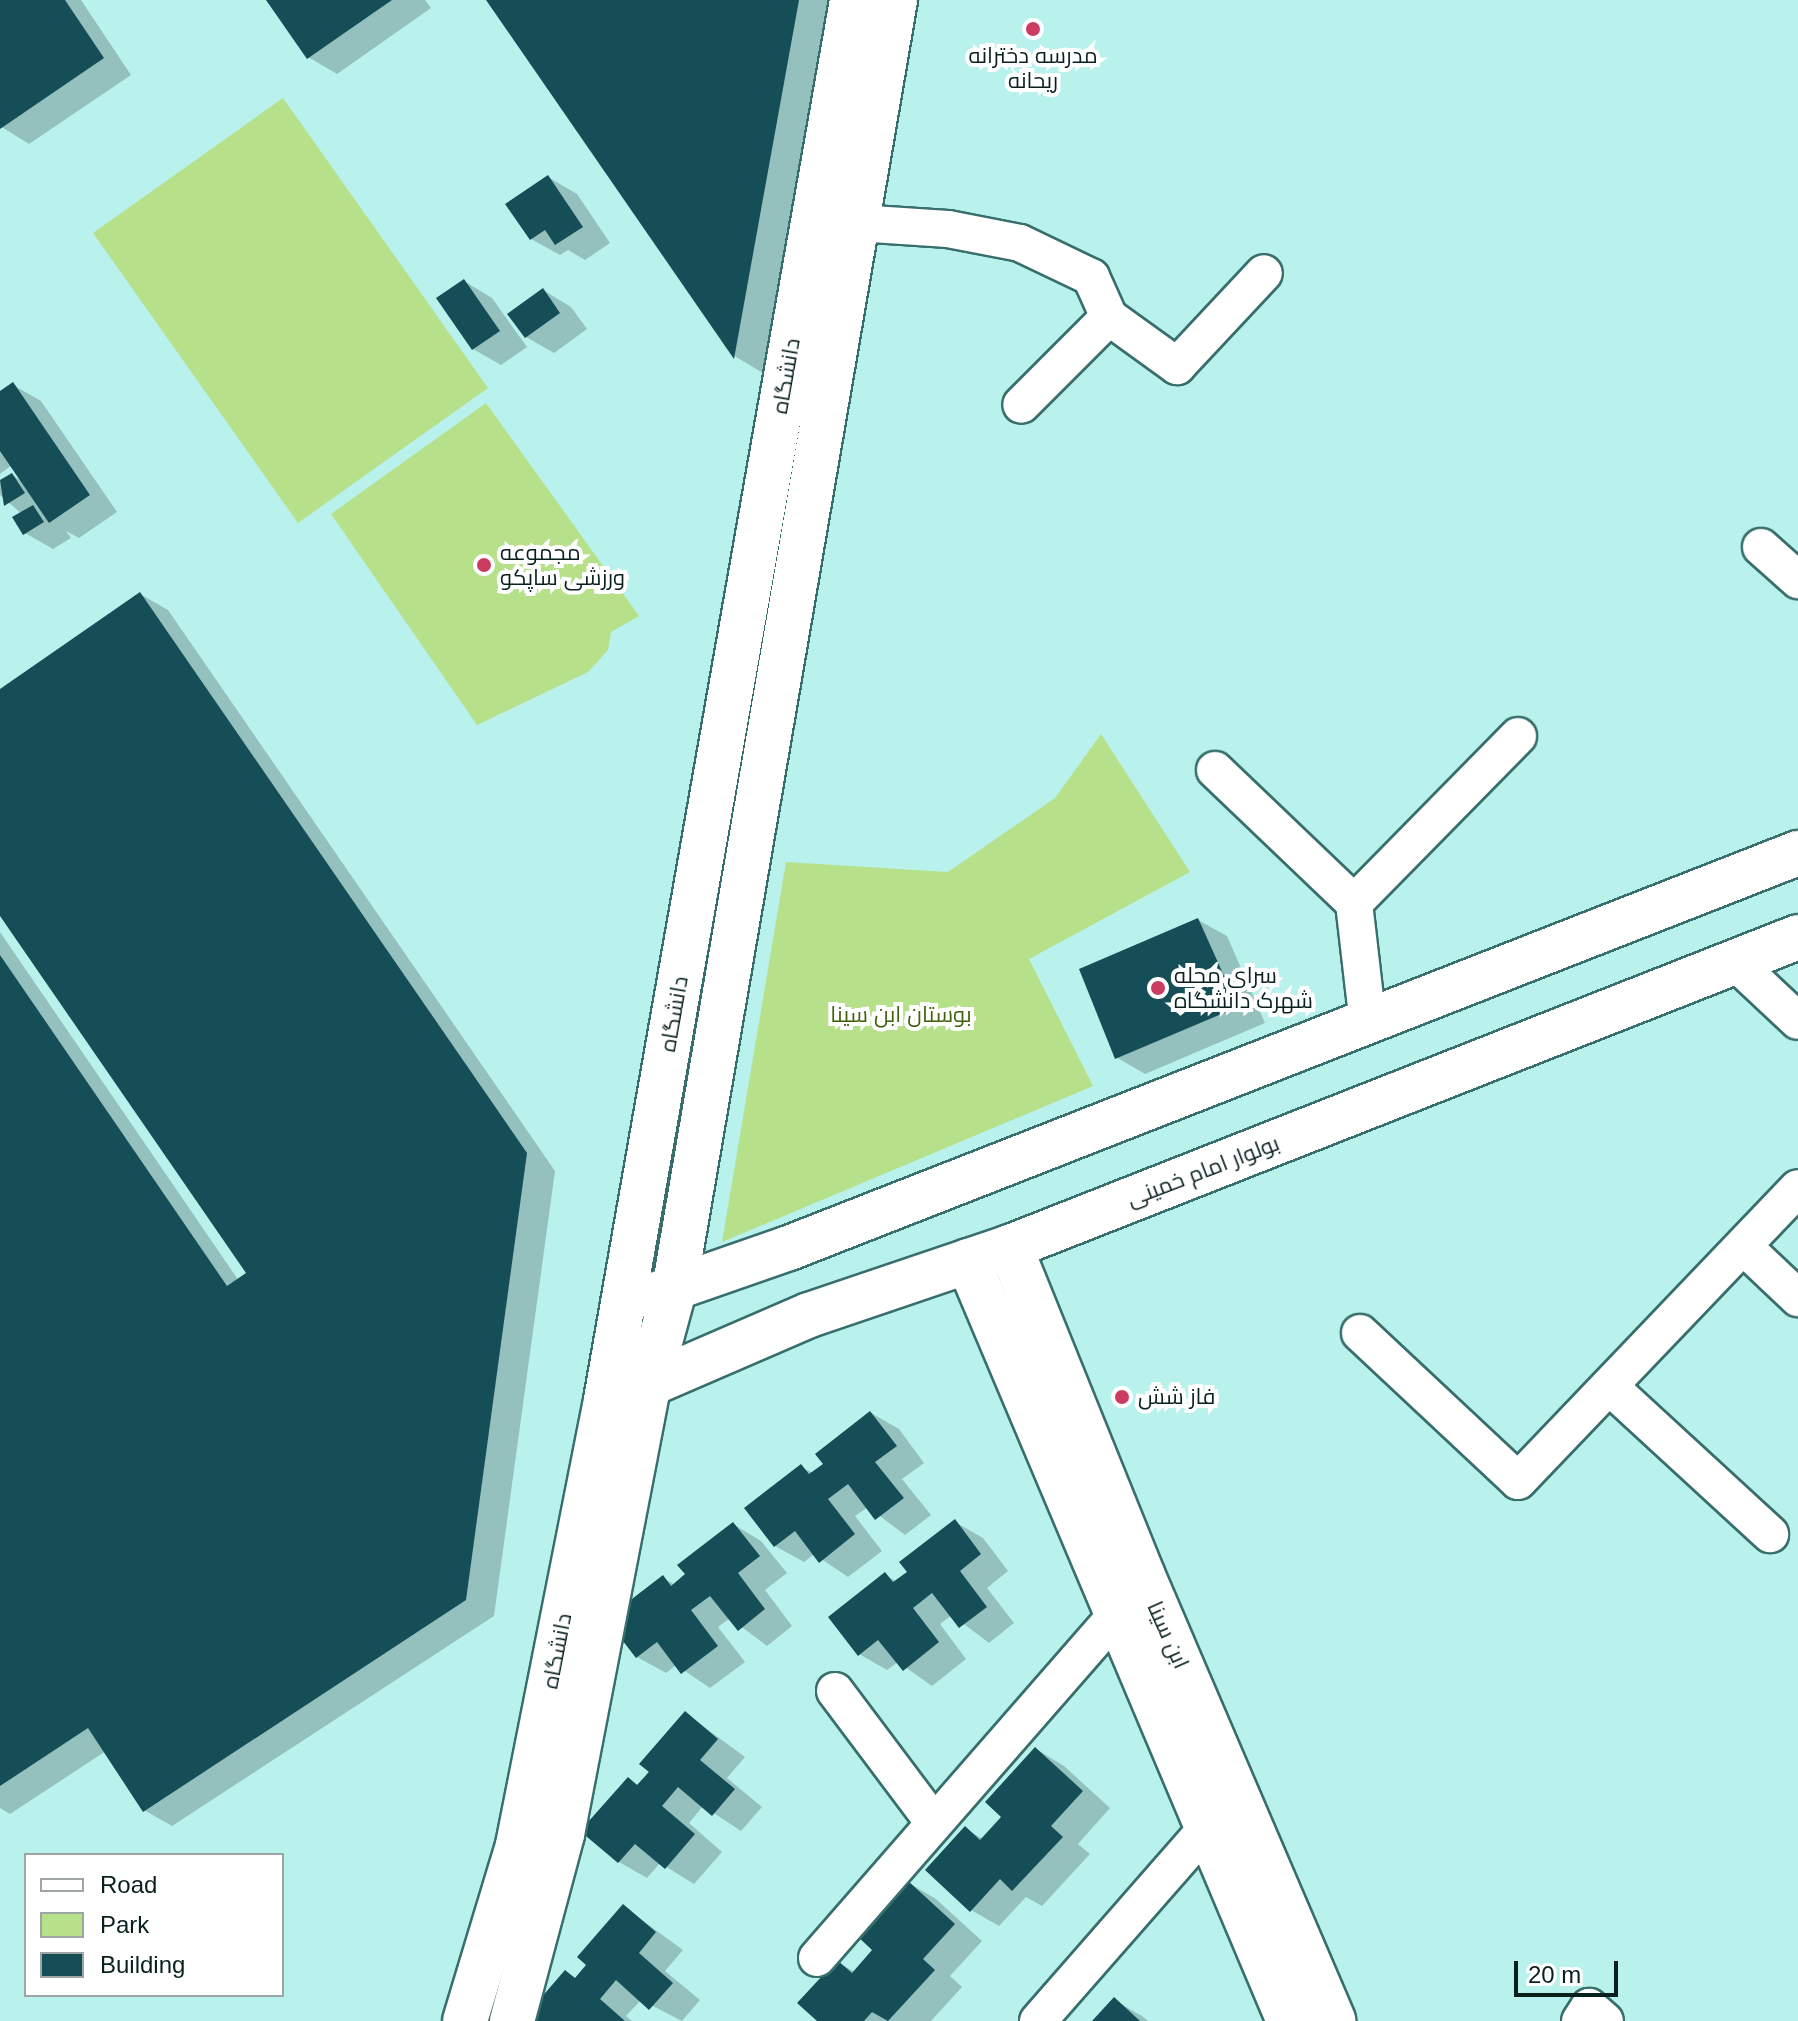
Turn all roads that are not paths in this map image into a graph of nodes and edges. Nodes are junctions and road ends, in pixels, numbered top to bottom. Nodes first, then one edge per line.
1 (852, 0) edge
2 (895, 0) edge
3 (857, 223) junction
4 (1264, 273) dead end
5 (1109, 317) junction
6 (1021, 405) dead end
7 (1761, 547) dead end
8 (1798, 580) edge
9 (1518, 736) dead end
10 (1215, 770) dead end
11 (1798, 853) edge
12 (1354, 903) junction
13 (1798, 937) edge
14 (1735, 962) junction
15 (1798, 1021) edge
16 (1368, 1024) junction
17 (1798, 1188) edge
18 (1743, 1246) junction
19 (1010, 1247) junction
20 (968, 1261) junction
21 (674, 1290) junction
22 (1798, 1298) edge
23 (623, 1304) junction
24 (1360, 1333) dead end
25 (648, 1386) junction
26 (1609, 1386) junction
27 (606, 1400) junction
28 (1770, 1534) dead end
29 (1117, 1614) junction
30 (835, 1691) dead end
31 (934, 1823) junction
32 (1207, 1828) junction
33 (817, 1958) dead end
34 (465, 2021) edge
35 (512, 2021) edge
36 (1038, 2021) edge
37 (1289, 2021) edge
38 (1334, 2021) edge
39 (1580, 2021) edge
40 (1605, 2021) edge

1 - 23 street, دانشگاه
2 - 3 street, دانشگاه
3 - 5 street
3 - 21 street, دانشگاه
4 - 5 street
5 - 6 street
7 - 8 street
9 - 12 street
10 - 12 street
11 - 16 street
12 - 16 street
13 - 14 street, بولوار امام خمینی
14 - 15 street
14 - 19 street, بولوار امام خمینی
16 - 21 street
17 - 18 street
18 - 22 street
18 - 26 street
19 - 20 street, بولوار امام خمینی
19 - 38 street, ابن سینا
20 - 25 street, بولوار امام خمینی
20 - 29 street, ابن سینا
21 - 23 street
21 - 25 street, دانشگاه
23 - 27 street, دانشگاه
24 - 26 street
25 - 27 street, بولوار امام خمینی
25 - 35 street, دانشگاه
26 - 28 street
27 - 34 street, دانشگاه
29 - 31 street
29 - 32 street, ابن سینا
30 - 31 street
31 - 33 street
32 - 36 street
32 - 37 street, ابن سینا
39 - 40 street

